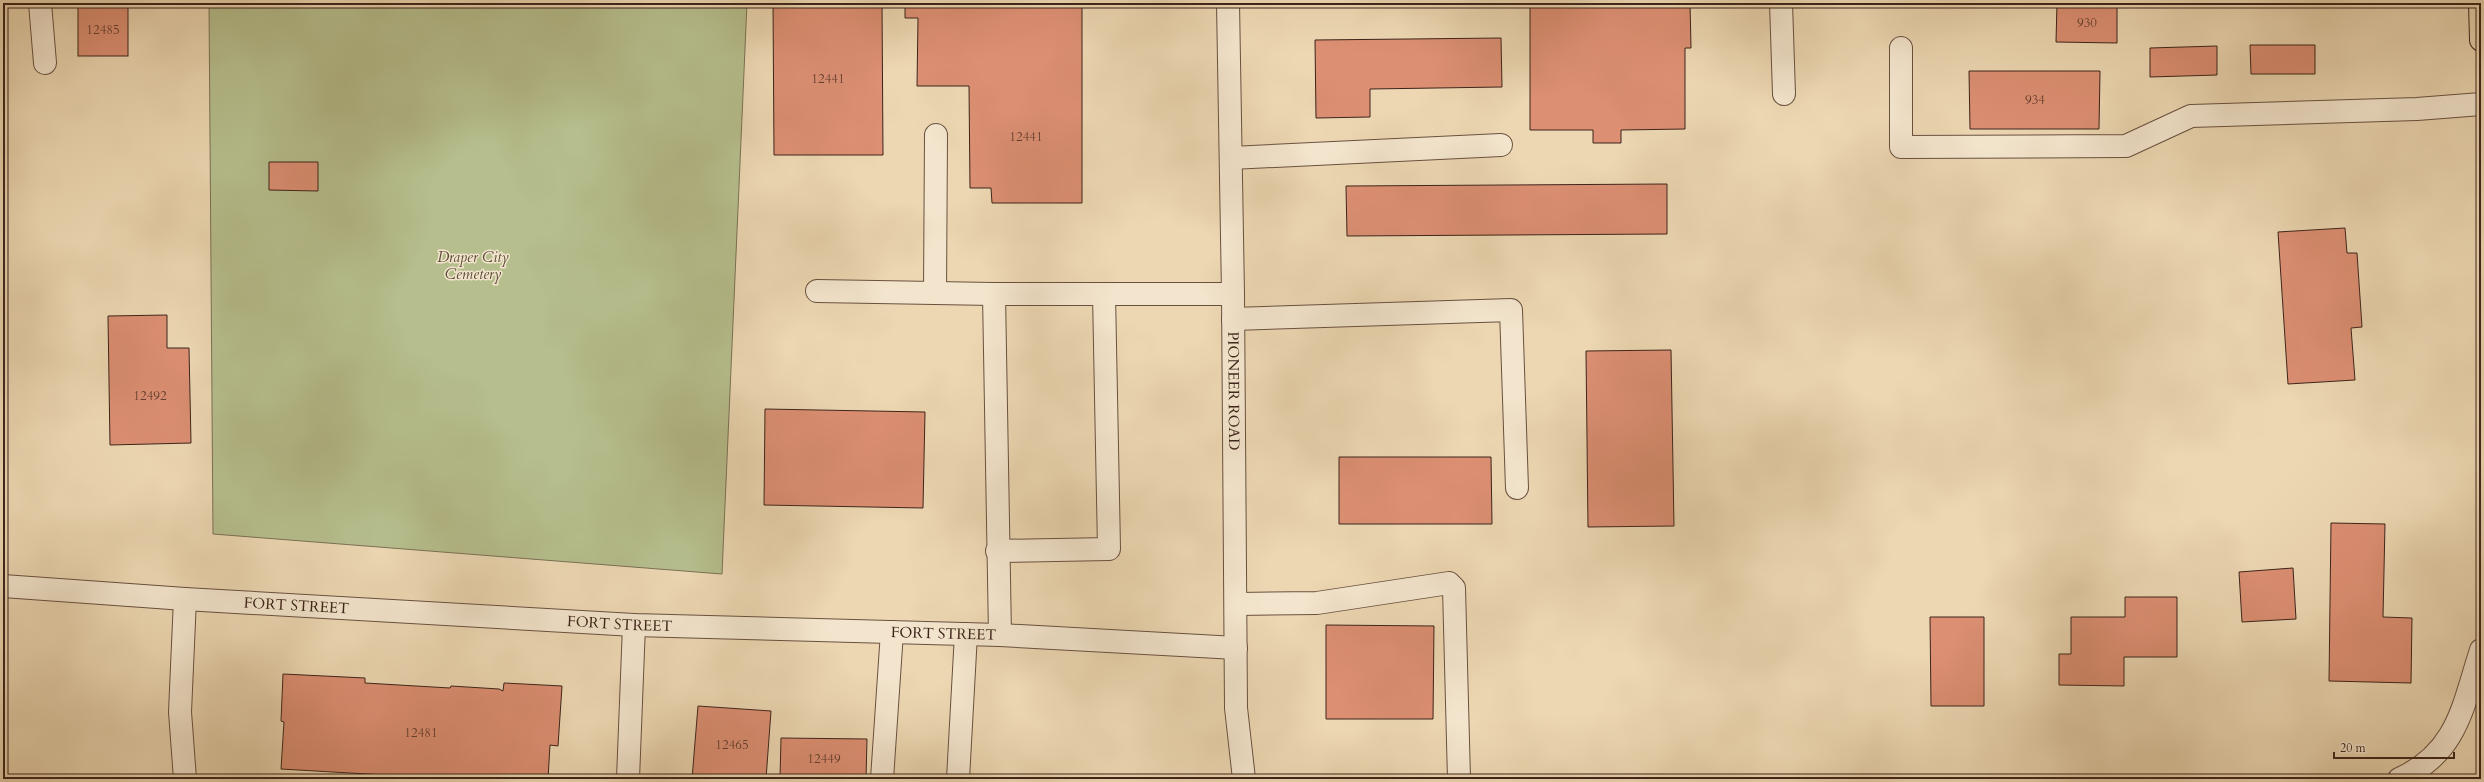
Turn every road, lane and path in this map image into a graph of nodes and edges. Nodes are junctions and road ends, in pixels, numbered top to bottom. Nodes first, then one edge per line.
1 (40, 3) edge
2 (1228, 3) edge
3 (1781, 3) edge
4 (2480, 3) edge
5 (2481, 40) edge
6 (1901, 48) dead end
7 (45, 63) dead end
8 (1784, 94) dead end
9 (2481, 104) edge
10 (936, 135) dead end
11 (1501, 145) dead end
12 (1231, 158) junction
13 (818, 291) dead end
14 (935, 293) junction
15 (994, 294) junction
16 (1104, 294) junction
17 (1234, 294) junction
18 (1233, 319) junction
19 (1517, 488) dead end
20 (997, 551) junction
21 (3, 586) edge
22 (184, 599) junction
23 (1236, 604) junction
24 (634, 625) junction
25 (892, 632) junction
26 (966, 634) junction
27 (1000, 635) junction
28 (1236, 648) junction
29 (2481, 650) edge
30 (2404, 777) edge
31 (185, 779) edge
32 (628, 779) edge
33 (882, 779) edge
34 (958, 779) edge
35 (1244, 779) edge
36 (1459, 779) edge

1 - 7 street
2 - 12 street, PIONEER ROAD
3 - 8 street
4 - 5 main road
6 - 9 street
10 - 14 street
11 - 12 street
12 - 17 street, PIONEER ROAD
13 - 14 street
14 - 15 street
15 - 16 street
15 - 20 street
16 - 17 street
16 - 20 street
17 - 18 street, PIONEER ROAD
18 - 19 street
18 - 23 street, PIONEER ROAD
20 - 27 street
21 - 22 street, FORT STREET
22 - 24 street, FORT STREET
22 - 31 street
23 - 28 street, PIONEER ROAD
23 - 36 street
24 - 25 street, FORT STREET
24 - 32 street
25 - 26 street, FORT STREET
25 - 33 street
26 - 27 street, FORT STREET
26 - 34 street
27 - 28 street, FORT STREET
28 - 35 street, PIONEER ROAD
29 - 30 street

